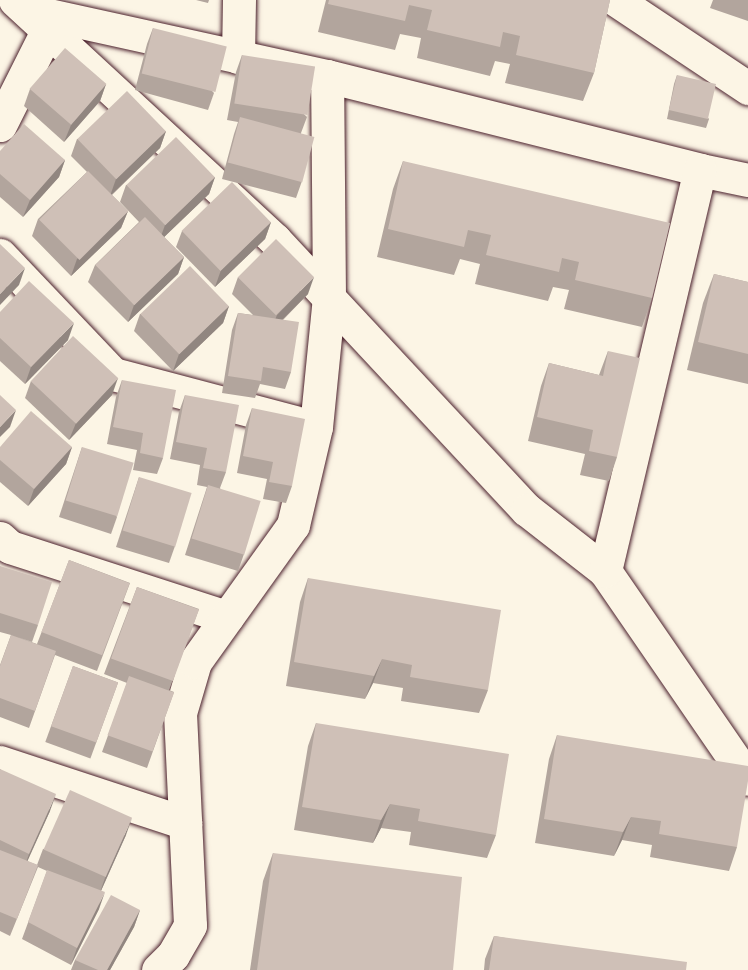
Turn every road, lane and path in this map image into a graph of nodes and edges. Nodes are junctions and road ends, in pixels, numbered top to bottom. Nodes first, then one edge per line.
1 (239, 0) edge
2 (616, 0) edge
3 (22, 13) edge
4 (238, 57) junction
5 (327, 76) junction
6 (748, 88) edge
7 (0, 125) edge
8 (700, 170) junction
9 (748, 180) edge
10 (0, 255) edge
11 (329, 296) junction
12 (316, 427) junction
13 (0, 538) edge
14 (605, 571) junction
15 (227, 618) junction
16 (0, 762) edge
17 (748, 779) edge
18 (185, 822) junction
19 (158, 970) edge

1 - 4 street
2 - 6 street
3 - 4 street
3 - 7 street
3 - 11 street
4 - 5 street
5 - 8 street
5 - 11 street
8 - 9 street
8 - 14 street
10 - 12 street
11 - 12 street
11 - 14 street
12 - 15 street
13 - 15 street
14 - 17 street
15 - 18 street
16 - 18 street
18 - 19 street

